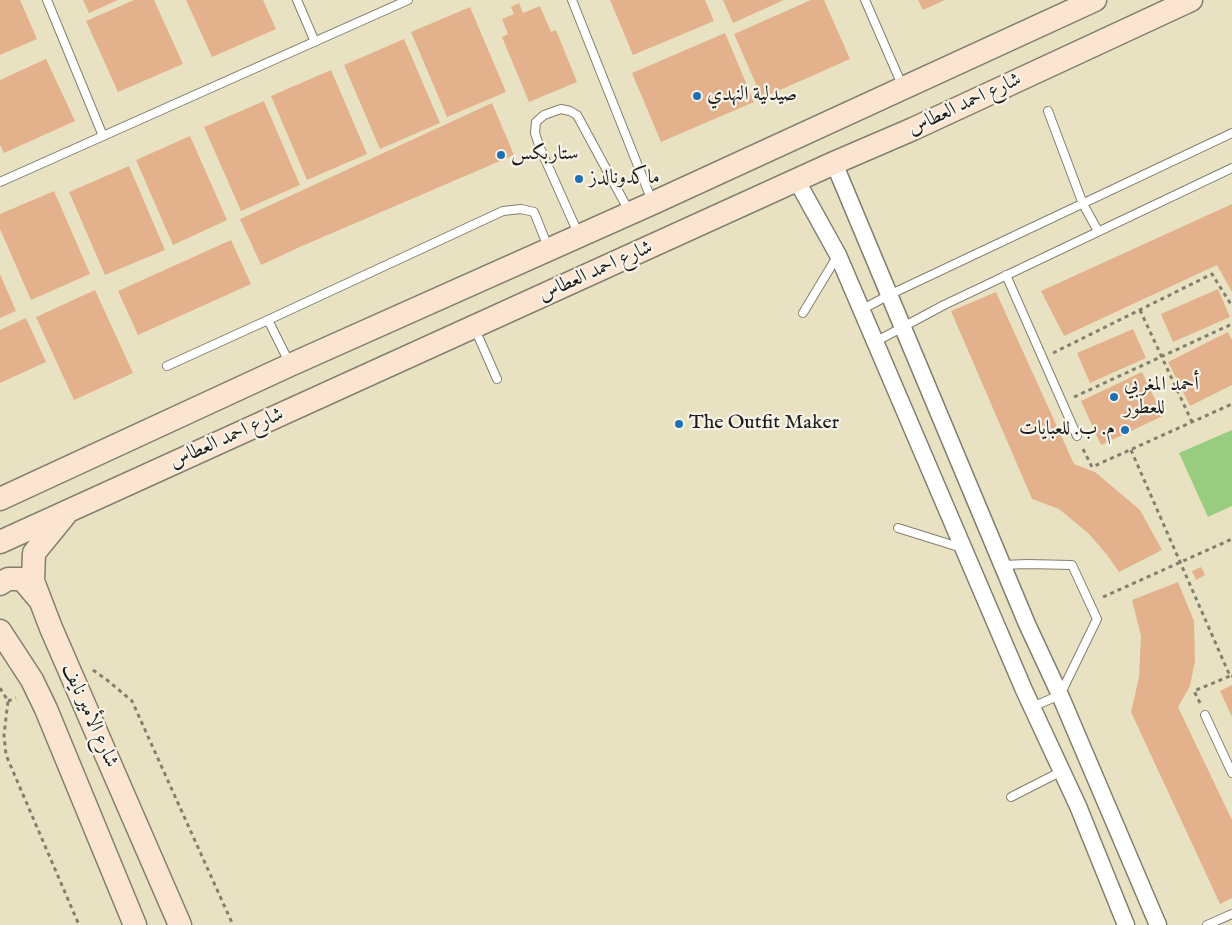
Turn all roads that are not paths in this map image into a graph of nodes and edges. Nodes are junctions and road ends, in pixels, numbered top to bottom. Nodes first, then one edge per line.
1 (47, 0) edge
2 (297, 0) edge
3 (408, 0) edge
4 (572, 0) edge
5 (865, 0) edge
6 (1095, 0) edge
7 (1191, 0) edge
8 (315, 42) junction
9 (904, 88) junction
10 (1048, 111) dead end
11 (1232, 133) edge
12 (103, 136) junction
13 (834, 163) junction
14 (1232, 168) edge
15 (797, 181) junction
16 (0, 182) edge
17 (653, 203) junction
18 (1083, 204) junction
19 (630, 213) junction
20 (1098, 231) junction
21 (578, 235) junction
22 (549, 250) junction
23 (838, 255) junction
24 (1006, 274) junction
25 (889, 295) junction
26 (861, 310) junction
27 (803, 313) dead end
28 (268, 320) junction
29 (474, 328) junction
30 (903, 328) junction
31 (875, 342) junction
32 (290, 365) junction
33 (167, 366) dead end
34 (497, 379) dead end
35 (1077, 436) road end
36 (0, 499) edge
37 (68, 512) junction
38 (898, 528) dead end
39 (0, 542) edge
40 (964, 548) junction
41 (1002, 565) junction
42 (0, 584) edge
43 (40, 600) junction
44 (0, 630) edge
45 (1060, 695) junction
46 (1032, 707) junction
47 (1205, 715) road end
48 (1062, 771) junction
49 (1232, 772) edge
50 (1011, 797) dead end
51 (1232, 914) edge
52 (135, 925) edge
53 (180, 925) edge
54 (1126, 925) edge
55 (1158, 925) edge
56 (1207, 925) edge

1 - 12 lane
2 - 8 lane
3 - 8 lane
4 - 17 lane
5 - 9 lane
6 - 9 street, شارع احمد العطاس
7 - 13 street, شارع احمد العطاس
8 - 12 lane
9 - 17 street, شارع احمد العطاس
10 - 18 lane
11 - 18 lane
12 - 16 lane
13 - 15 street, شارع احمد العطاس
13 - 25 street
14 - 20 lane
15 - 23 street
15 - 29 street, شارع احمد العطاس
17 - 19 street, شارع احمد العطاس
18 - 20 lane
18 - 25 lane
19 - 21 street, شارع احمد العطاس
19 - 21 lane
20 - 24 lane
21 - 22 street, شارع احمد العطاس
22 - 28 lane
22 - 32 street, شارع احمد العطاس
23 - 26 street
23 - 27 lane
24 - 30 lane
24 - 35 lane
25 - 26 lane
25 - 30 street
26 - 31 street
28 - 32 lane
28 - 33 lane
29 - 34 lane
29 - 37 street, شارع احمد العطاس
30 - 31 lane
30 - 41 street
31 - 40 street
32 - 36 street, شارع احمد العطاس
37 - 39 street, شارع احمد العطاس
37 - 43 street, شارع الأمير نايف
38 - 40 lane
40 - 46 street
41 - 45 street
41 - 45 lane
42 - 43 street
43 - 53 street, شارع الأمير نايف
44 - 52 street, شارع الأمير نايف
45 - 46 lane
45 - 55 street
46 - 48 street
47 - 49 lane
48 - 50 lane
48 - 54 street
51 - 56 lane

